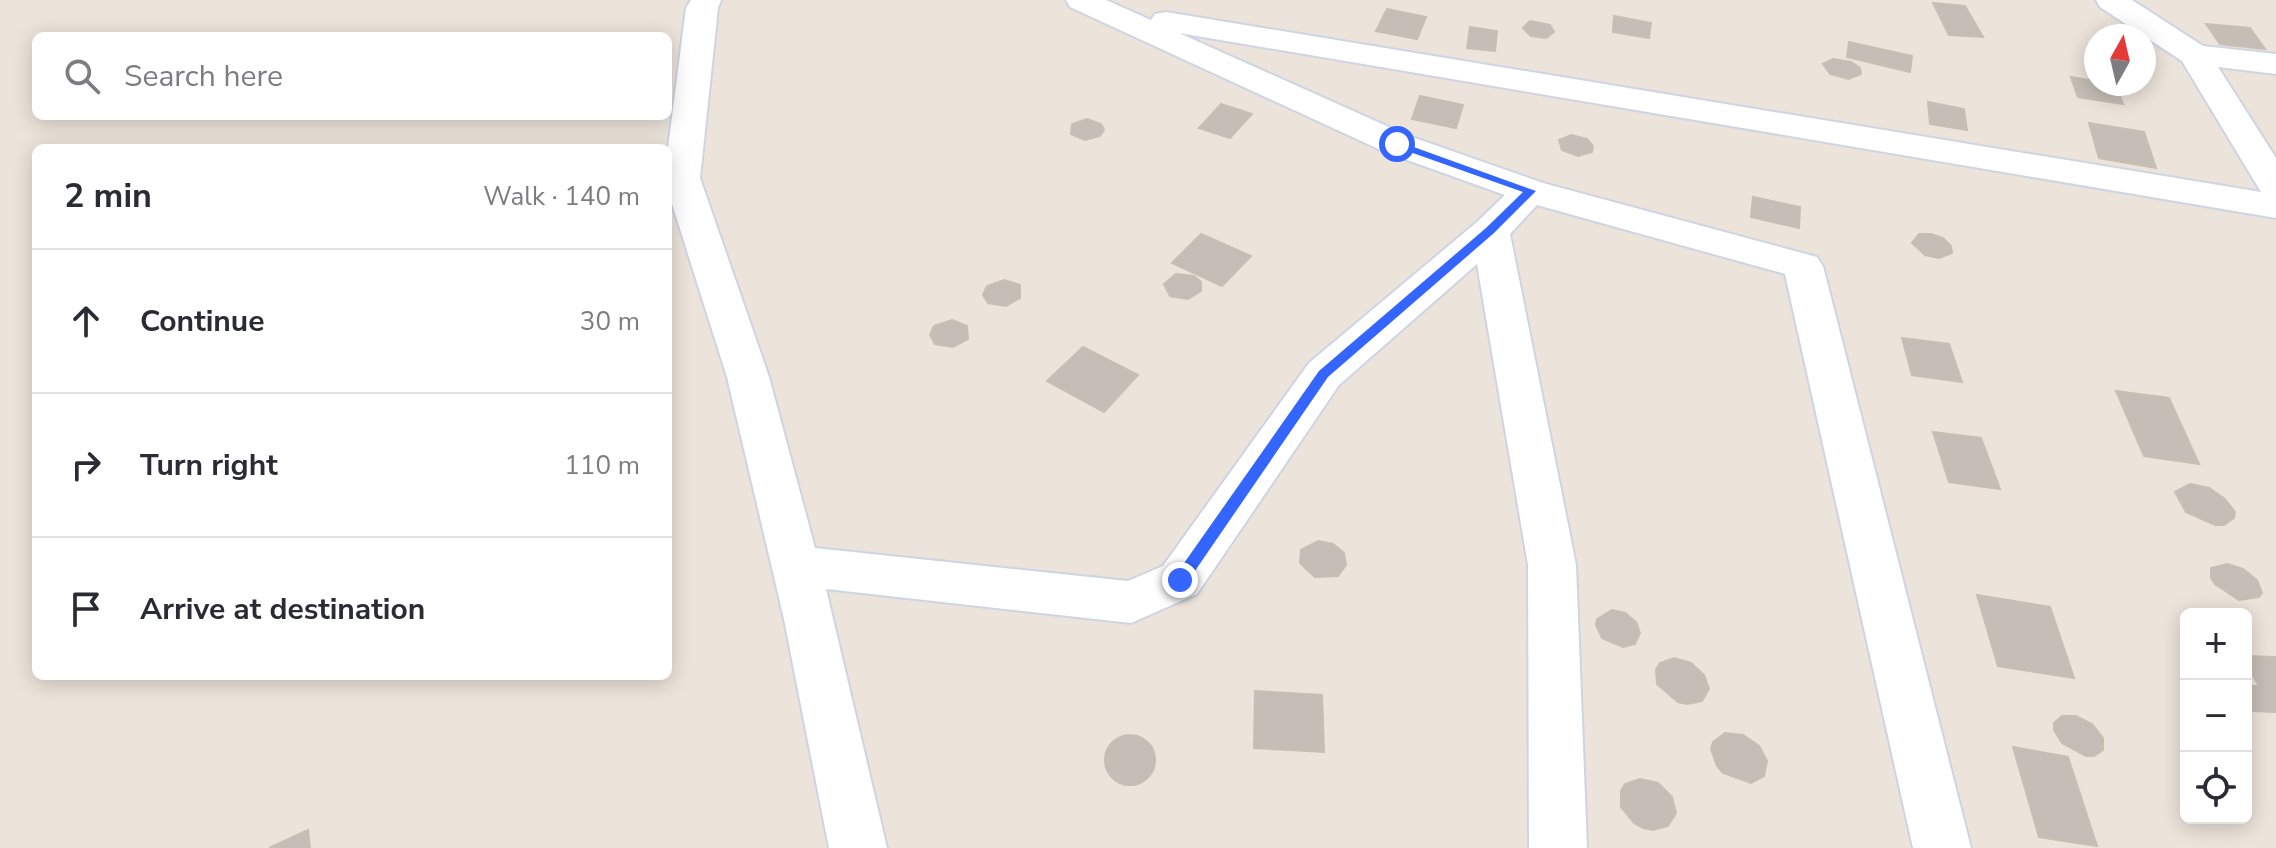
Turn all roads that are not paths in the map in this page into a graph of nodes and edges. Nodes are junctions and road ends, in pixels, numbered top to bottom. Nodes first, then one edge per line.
1 (706, 0) edge
2 (2111, 0) edge
3 (1094, 6) edge
4 (2194, 55) junction
5 (2276, 64) edge
6 (2276, 187) edge
7 (1530, 191) junction
8 (2276, 206) edge
9 (1490, 231) junction
10 (796, 566) junction
11 (858, 848) edge
12 (1558, 848) edge
13 (1942, 848) edge

1 - 10 street
2 - 4 street
3 - 7 street
3 - 8 street
4 - 5 street
4 - 6 street
7 - 9 street
7 - 13 street
9 - 10 street
9 - 12 street
10 - 11 street

